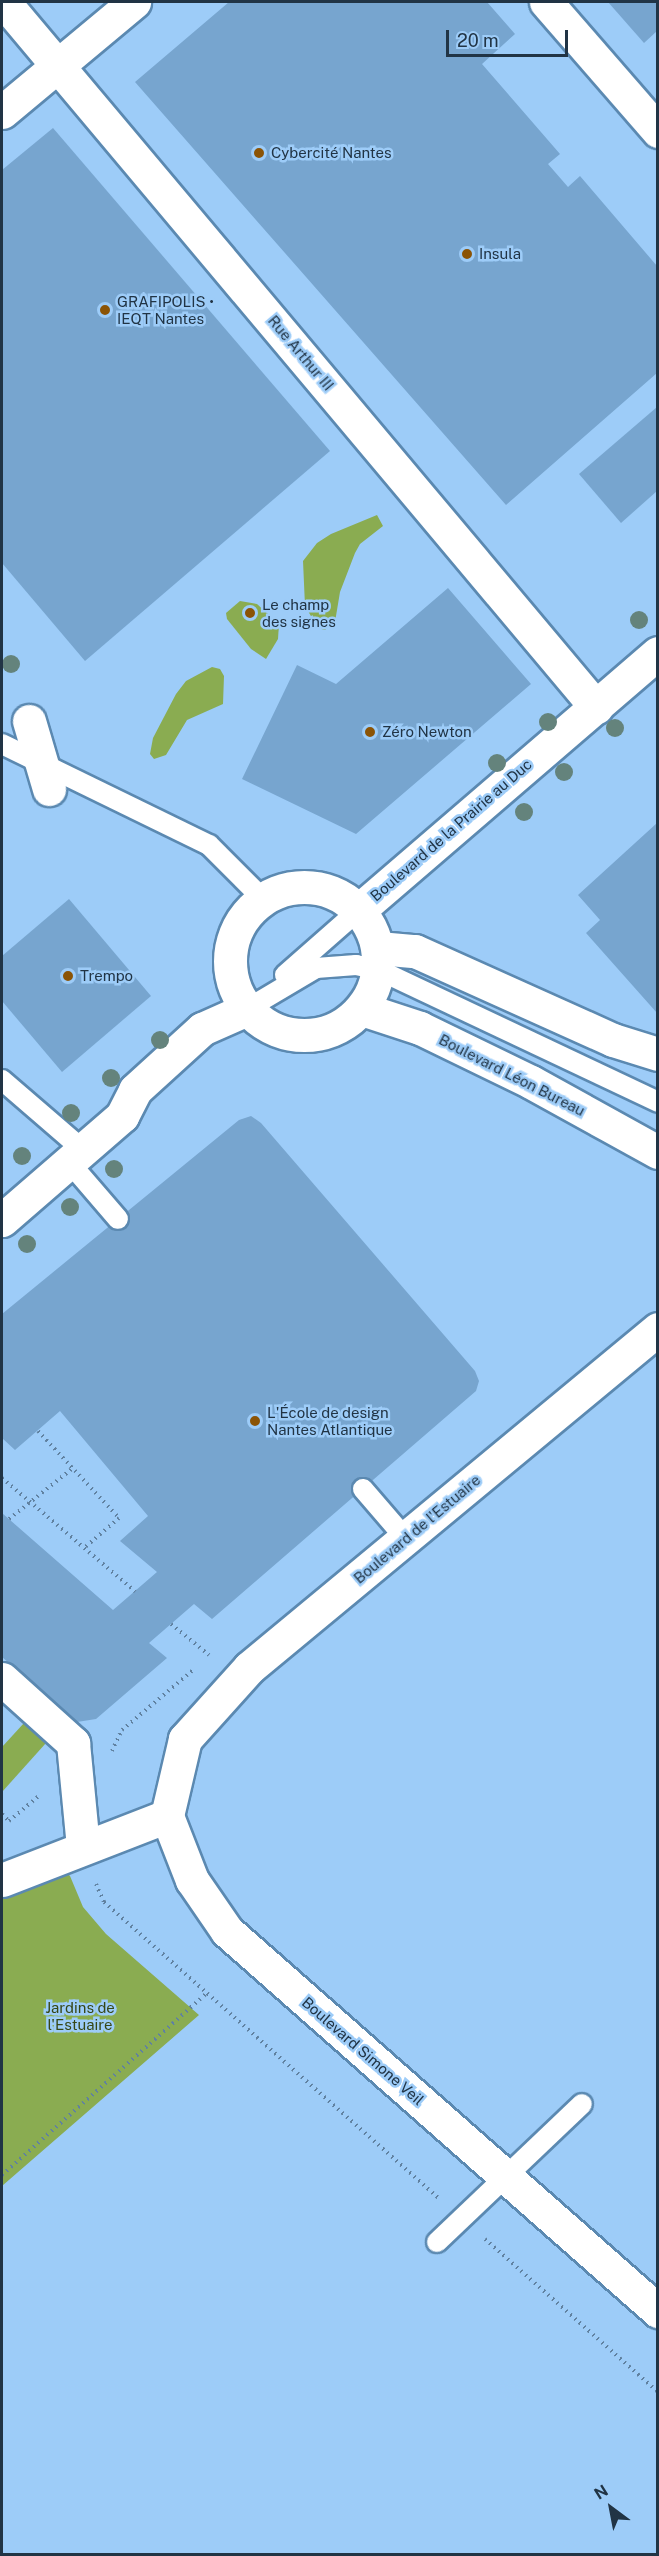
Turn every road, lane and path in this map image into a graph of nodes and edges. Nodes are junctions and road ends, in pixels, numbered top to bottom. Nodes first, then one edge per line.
1 (4, 2) edge
2 (134, 2) edge
3 (546, 2) edge
4 (58, 65) junction
5 (651, 110) edge
6 (2, 112) edge
7 (657, 653) edge
8 (596, 707) junction
9 (29, 720) dead end
10 (2, 744) edge
11 (45, 776) junction
12 (263, 899) junction
13 (359, 910) junction
14 (378, 959) junction
15 (247, 1009) junction
16 (362, 1009) junction
17 (657, 1054) edge
18 (2, 1080) edge
19 (657, 1102) edge
20 (657, 1152) edge
21 (76, 1156) junction
22 (118, 1219) dead end
23 (2, 1220) edge
24 (657, 1329) edge
25 (38, 1431) dead end
26 (72, 1468) junction
27 (2, 1478) edge
28 (363, 1489) dead end
29 (30, 1502) junction
30 (9, 1519) dead end
31 (406, 1539) junction
32 (84, 1548) junction
33 (135, 1591) dead end
34 (171, 1624) dead end
35 (209, 1656) dead end
36 (2, 1678) edge
37 (167, 1816) junction
38 (83, 1846) junction
39 (2, 1880) edge
40 (207, 1994) junction
41 (582, 2104) dead end
42 (2, 2175) edge
43 (504, 2175) junction
44 (462, 2218) junction
45 (437, 2242) dead end
46 (657, 2311) edge
47 (657, 2392) edge

1 - 4 main road, Rue Arthur III
2 - 4 main road
3 - 5 main road
4 - 6 main road
4 - 8 main road, Rue Arthur III
7 - 8 main road, Boulevard de la Prairie au Duc
8 - 13 main road, Boulevard de la Prairie au Duc
9 - 11 main road
10 - 11 lane
11 - 12 lane
12 - 13 main road
12 - 15 main road
13 - 14 main road
13 - 15 lane, Boulevard de la Prairie au Duc
14 - 15 lane, Boulevard de la Prairie au Duc
14 - 16 main road
14 - 17 main road
14 - 19 lane
15 - 16 main road
15 - 21 main road, Boulevard de la Prairie au Duc
16 - 20 main road, Boulevard Léon Bureau
18 - 21 lane
21 - 22 lane
21 - 23 main road, Boulevard de la Prairie au Duc
24 - 31 main road, Boulevard de l'Estuaire
25 - 26 path
26 - 29 path
26 - 32 path
27 - 29 path
28 - 31 lane
29 - 30 path
29 - 32 path
31 - 37 main road, Boulevard de l'Estuaire
32 - 33 path
34 - 35 path
36 - 38 main road
37 - 38 main road
37 - 43 main road, Boulevard Simone Veil
38 - 39 main road
38 - 40 path
40 - 42 path
40 - 44 path
41 - 43 lane
43 - 44 lane
43 - 46 main road, Boulevard Simone Veil
44 - 45 lane
44 - 47 path

